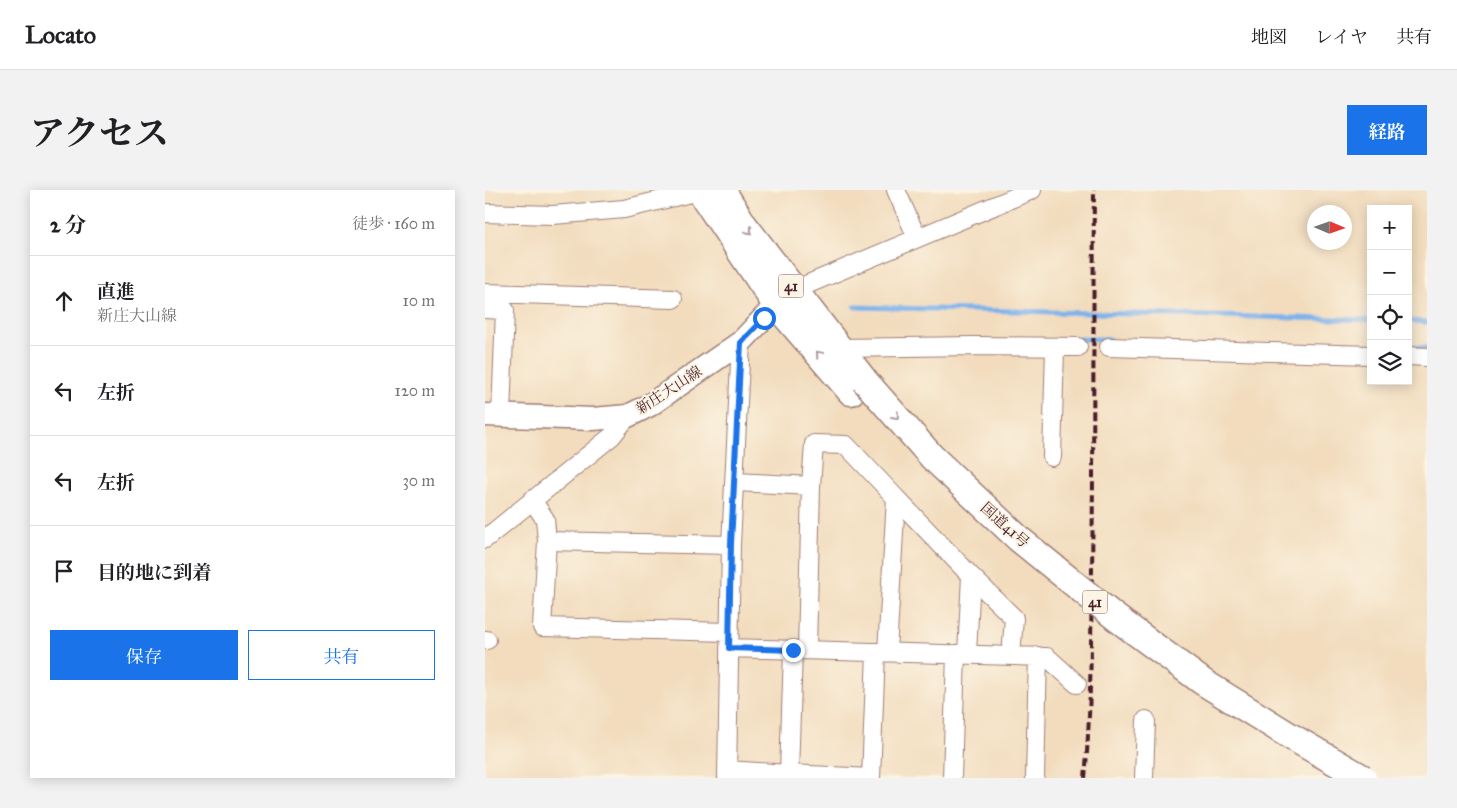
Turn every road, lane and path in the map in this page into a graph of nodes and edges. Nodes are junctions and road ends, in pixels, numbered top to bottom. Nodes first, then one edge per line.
1 (707, 190) edge
2 (896, 190) edge
3 (1033, 190) edge
4 (485, 213) edge
5 (917, 238) junction
6 (485, 292) edge
7 (523, 294) junction
8 (785, 297) junction
9 (673, 299) dead end
10 (485, 309) edge
11 (505, 310) junction
12 (741, 342) junction
13 (1109, 346) dead end
14 (1055, 347) junction
15 (1078, 347) dead end
16 (839, 348) junction
17 (1367, 355) edge
18 (1412, 356) edge
19 (1427, 357) edge
20 (857, 386) junction
21 (493, 415) edge
22 (628, 416) junction
23 (1052, 457) dead end
24 (735, 482) junction
25 (811, 486) junction
26 (895, 498) junction
27 (532, 500) junction
28 (485, 539) edge
29 (547, 540) junction
30 (731, 544) junction
31 (971, 576) junction
32 (729, 640) junction
33 (800, 650) junction
34 (882, 652) junction
35 (961, 654) junction
36 (1011, 656) junction
37 (1038, 656) junction
38 (1077, 684) dead end
39 (1146, 720) dead end
40 (727, 774) edge
41 (796, 776) edge
42 (871, 778) edge
43 (952, 778) edge
44 (1035, 778) edge
45 (1144, 778) edge
46 (1331, 778) edge
47 (1363, 778) edge

1 - 4 street
1 - 8 highway, 国道41号 / 41
2 - 5 street
3 - 5 street
5 - 8 street
6 - 7 street
7 - 9 street
7 - 11 street
8 - 12 main road, 新庄大山線
8 - 16 highway, 国道41号 / 41
20 -> 8 highway, 国道41号 / 41
10 - 11 street
11 - 21 street
12 - 22 main road, 新庄大山線
12 - 24 street
13 - 17 street
14 - 15 street
14 - 16 street
14 - 23 street
16 - 20 highway, 国道41号 / 41
18 - 19 street
20 - 46 highway, 国道41号 / 41
20 -> 47 highway, 国道41号 / 41, bridge
21 - 22 main road, 新庄大山線
22 - 27 street
24 - 25 street
24 - 30 street
25 - 26 street
25 - 33 street
26 - 31 street
26 - 34 street
27 - 28 street
27 - 29 street
29 - 30 street
29 - 32 street
30 - 32 street
31 - 35 street
31 - 36 street
32 - 33 street
32 - 40 street
33 - 34 street
33 - 41 street
34 - 35 street
34 - 42 street
35 - 36 street
35 - 43 street
36 - 37 street
37 - 38 street
37 - 44 street
39 - 45 street
40 - 41 street
41 - 42 street

